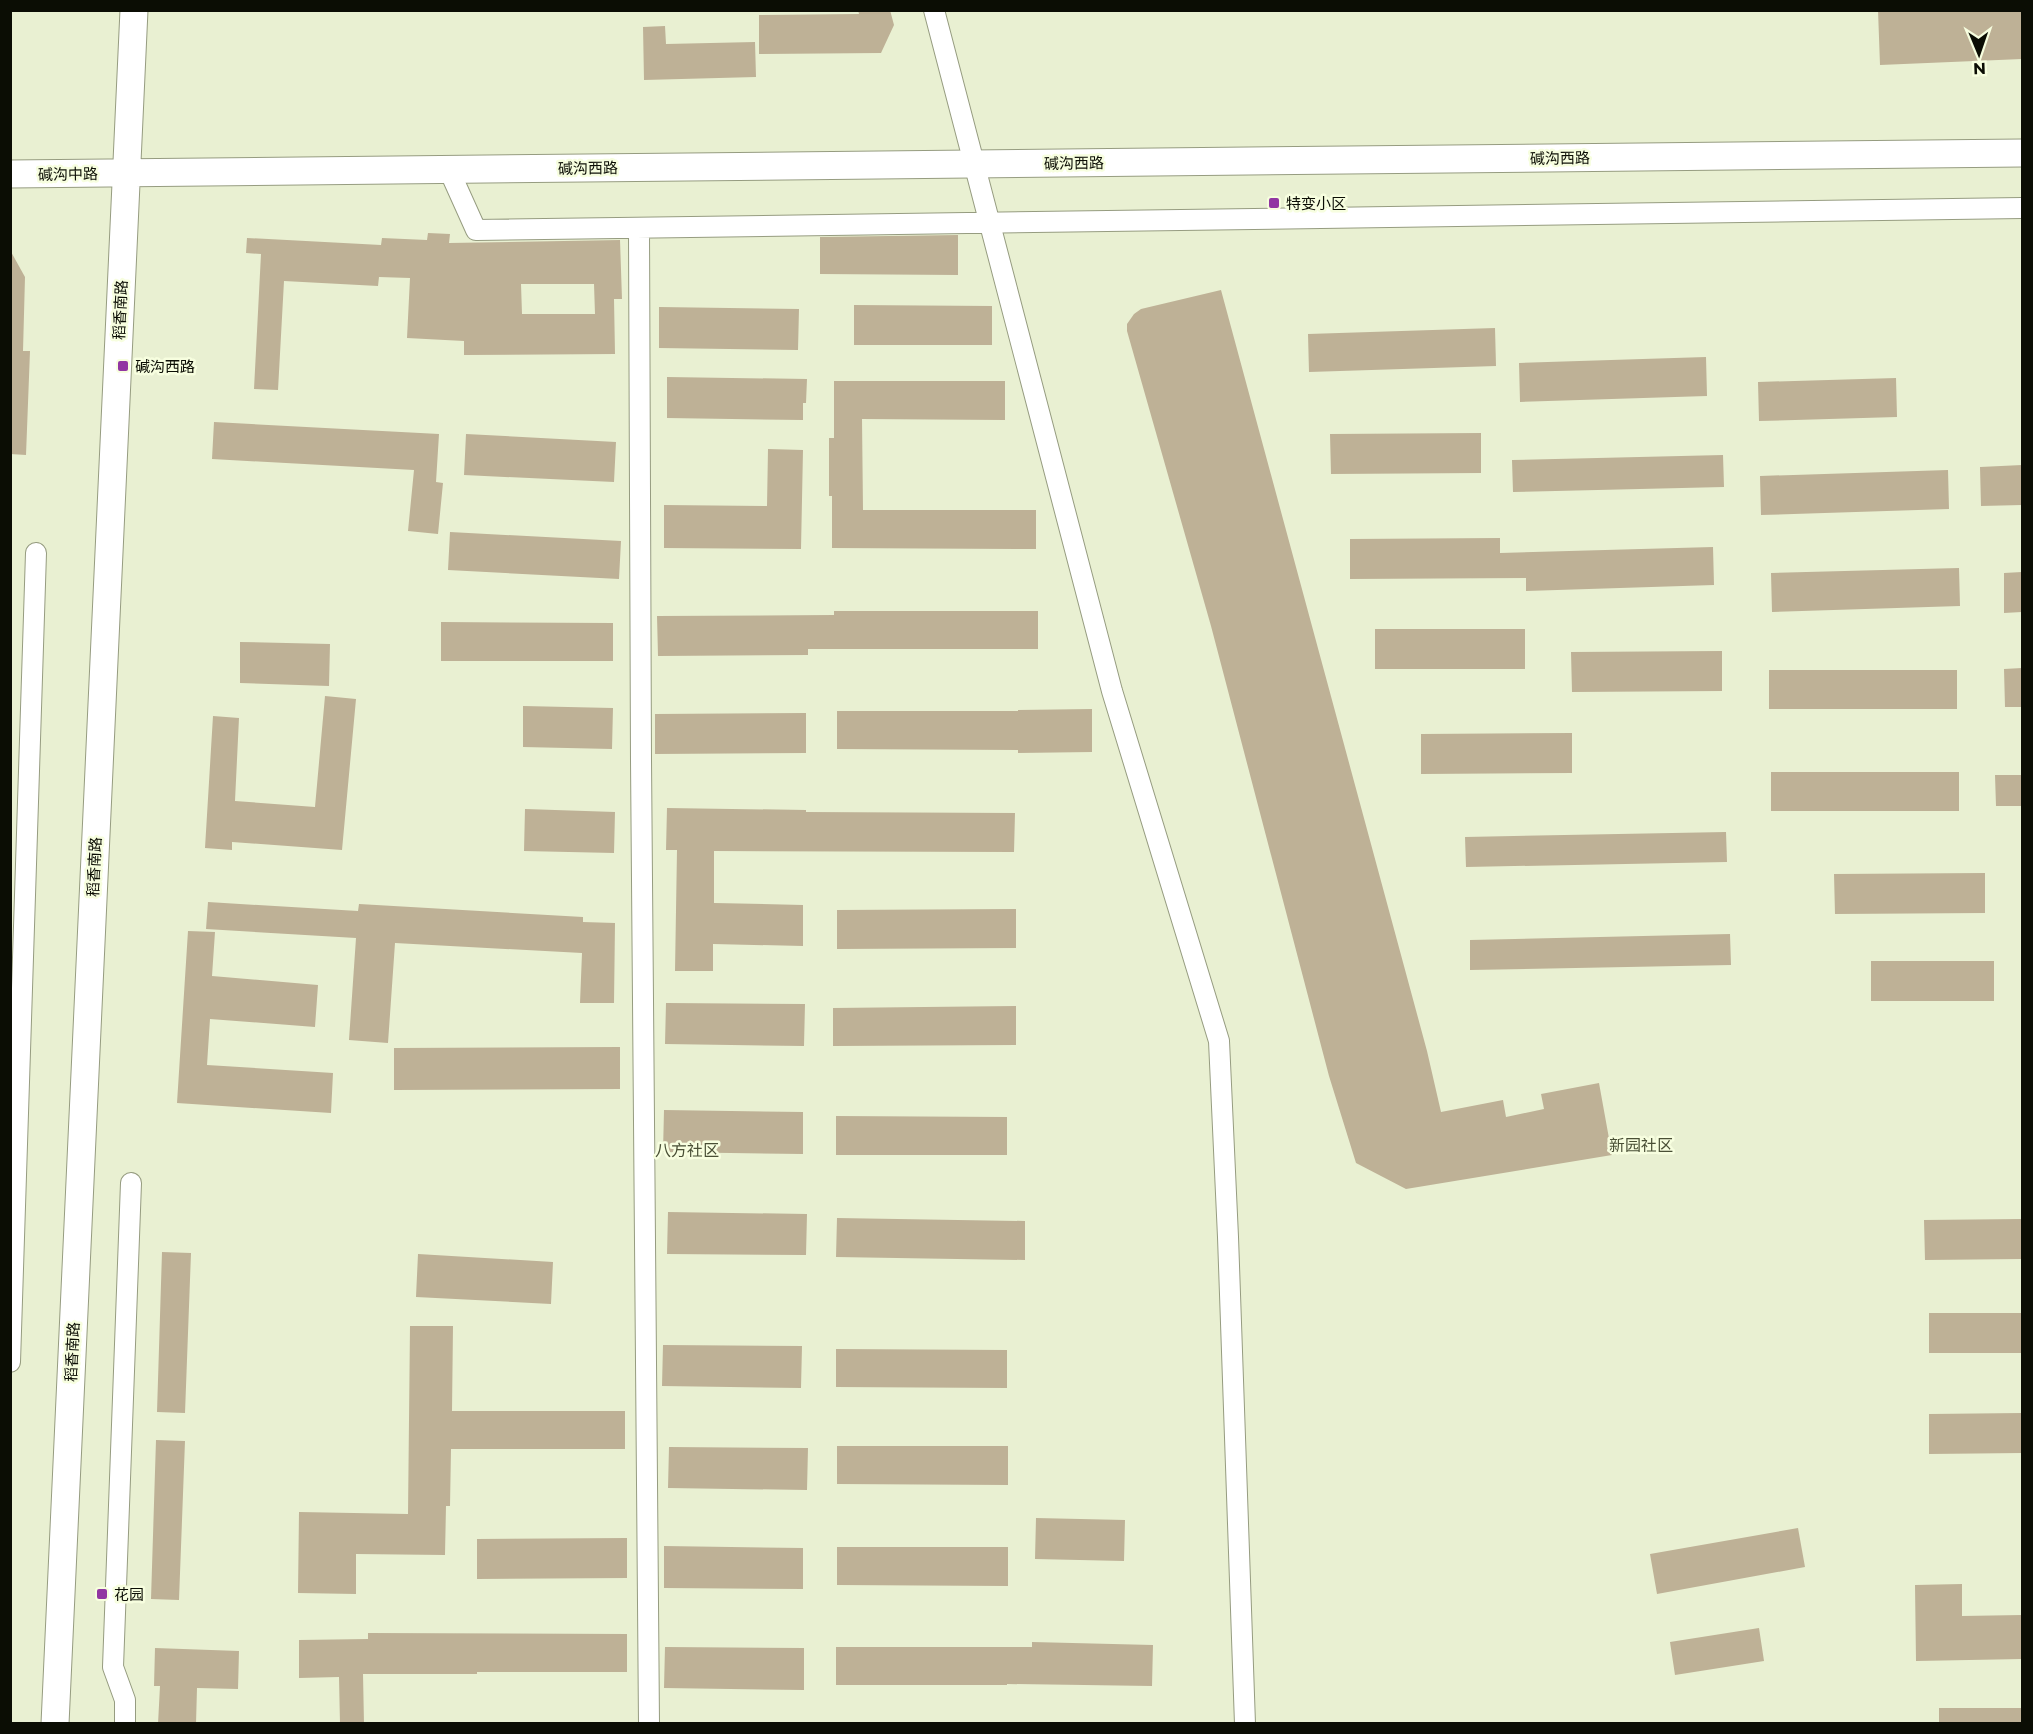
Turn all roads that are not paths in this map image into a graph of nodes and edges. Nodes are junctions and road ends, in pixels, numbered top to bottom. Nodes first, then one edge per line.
1 (134, 10) edge
2 (934, 10) edge
3 (2022, 153) edge
4 (975, 164) junction
5 (449, 170) junction
6 (126, 173) junction
7 (10, 174) edge
8 (2022, 208) edge
9 (991, 224) junction
10 (639, 228) junction
11 (36, 553) dead end
12 (15, 1112) edge
13 (131, 1183) dead end
14 (10, 1362) edge
15 (55, 1724) edge
16 (125, 1724) edge
17 (649, 1724) edge
18 (1245, 1724) edge

1 - 6 street, 稻香南路
2 - 4 street
3 - 4 street, 碱沟西路
4 - 5 street, 碱沟西路
4 - 9 street
5 - 6 street, 碱沟西路
5 - 10 street
6 - 7 street, 碱沟中路
6 - 15 street, 稻香南路
8 - 9 street
9 - 10 street
9 - 18 street
10 - 17 street
11 - 12 street
12 - 14 street
13 - 16 street

